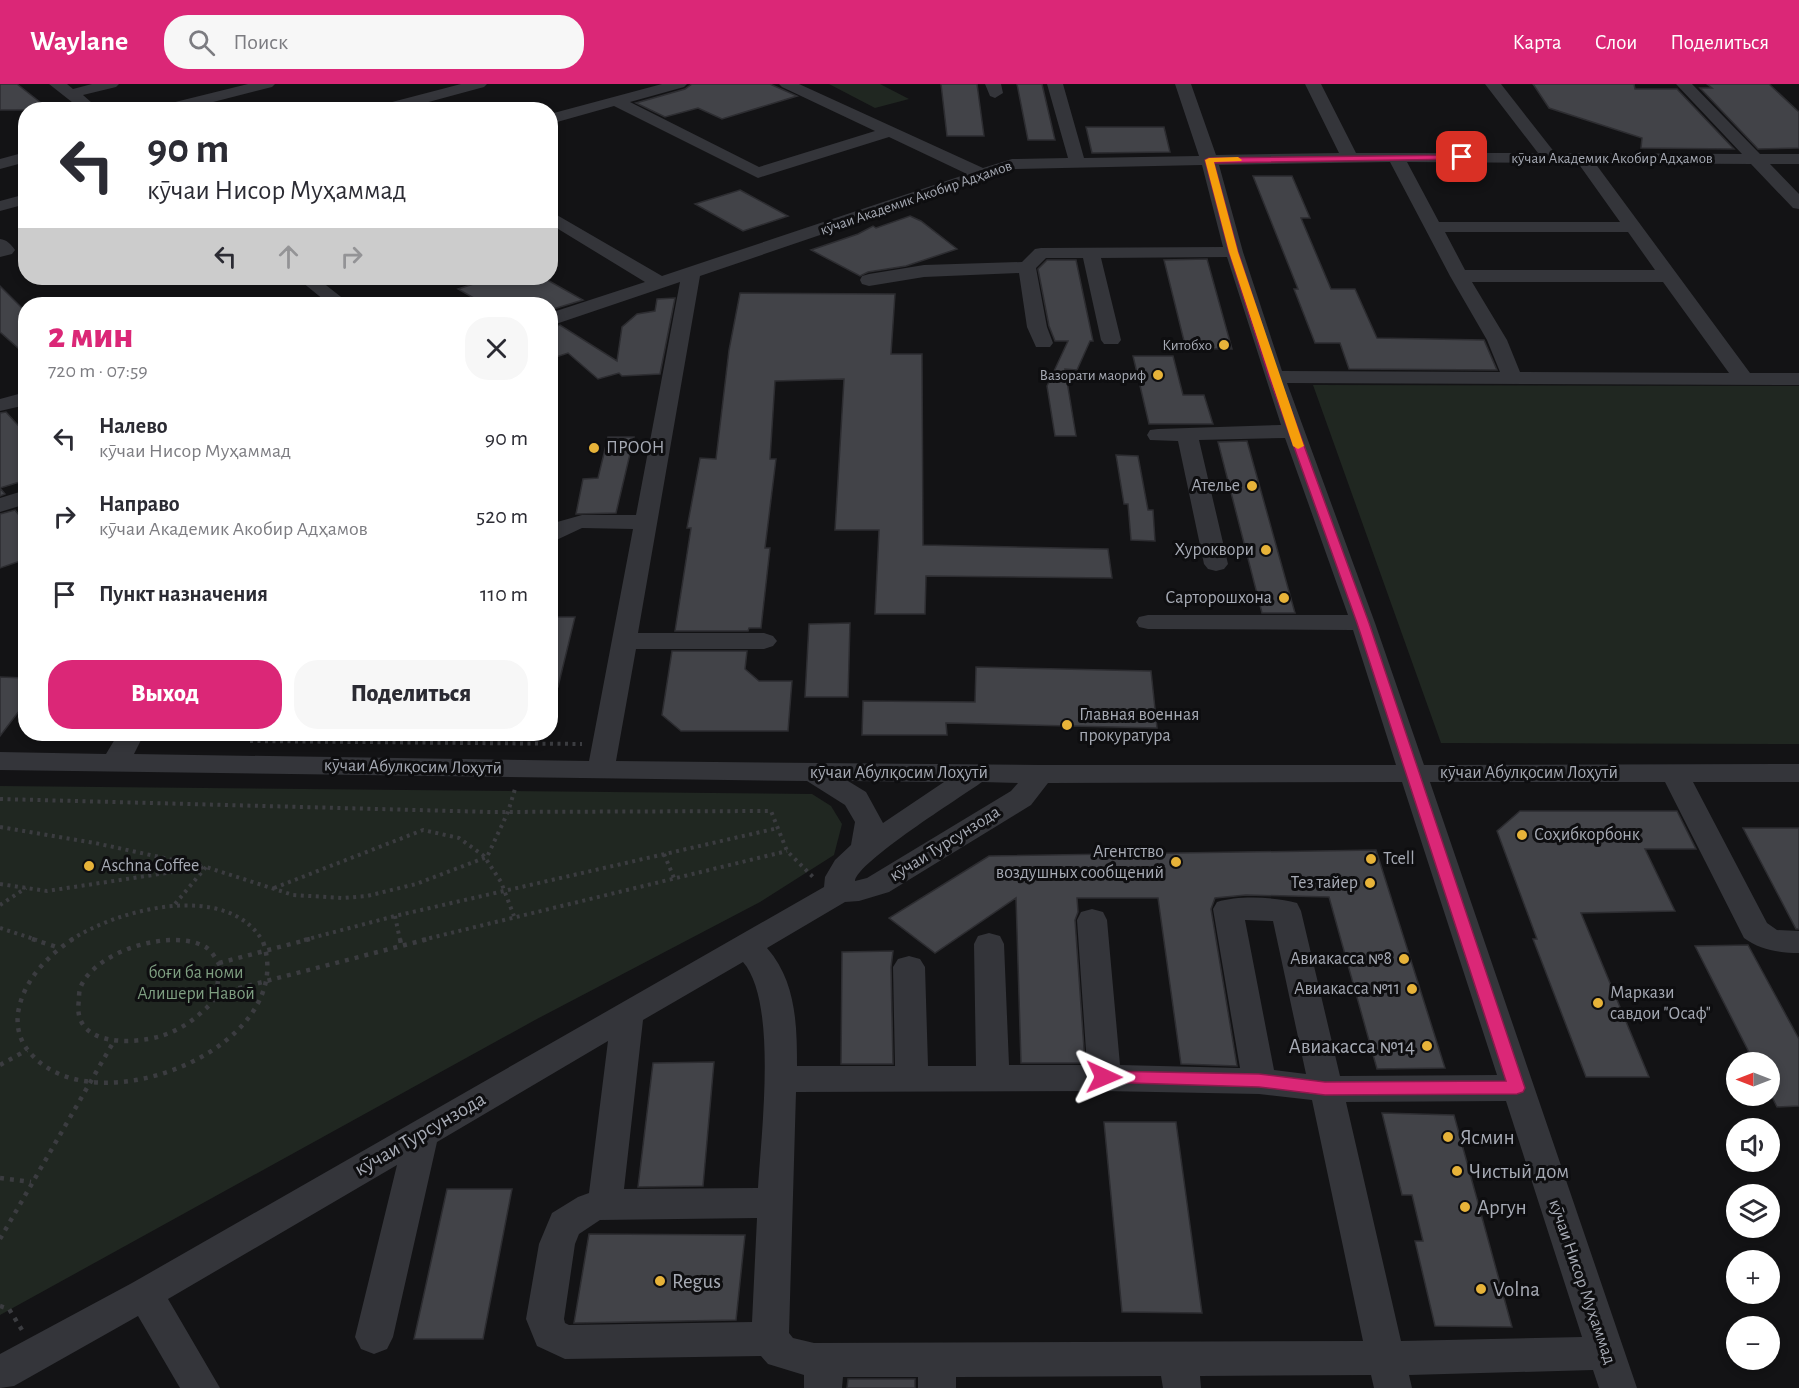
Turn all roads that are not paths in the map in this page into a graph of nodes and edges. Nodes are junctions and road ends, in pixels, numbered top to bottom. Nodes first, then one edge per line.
1 (57, 84) edge
2 (111, 84) edge
3 (267, 84) edge
4 (479, 84) edge
5 (679, 84) edge
6 (787, 84) edge
7 (1056, 84) edge
8 (1183, 84) edge
9 (1313, 84) edge
10 (1493, 84) edge
11 (1684, 84) edge
12 (70, 93) junction
13 (616, 101) junction
14 (82, 102) edge
15 (194, 102) edge
16 (410, 102) edge
17 (558, 117) edge
18 (891, 131) junction
19 (1396, 157) junction
20 (1550, 157) junction
21 (1582, 157) junction
22 (1350, 158) junction
23 (1755, 159) junction
24 (1799, 159) edge
25 (18, 160) edge
26 (1209, 160) junction
27 (1077, 162) junction
28 (0, 164) edge
29 (984, 175) junction
30 (18, 201) edge
31 (1799, 204) edge
32 (0, 206) edge
33 (558, 221) edge
34 (1434, 227) junction
35 (1631, 227) junction
36 (572, 229) junction
37 (558, 233) edge
38 (0, 244) edge
39 (0, 252) edge
40 (1234, 252) junction
41 (1091, 253) junction
42 (1027, 267) junction
43 (691, 273) junction
44 (1459, 276) junction
45 (1667, 276) junction
46 (869, 280) dead end
47 (661, 283) junction
48 (315, 285) edge
49 (331, 297) edge
50 (558, 317) edge
51 (1111, 340) dead end
52 (1043, 343) dead end
53 (1274, 377) junction
54 (1513, 379) junction
55 (1744, 379) junction
56 (1799, 379) edge
57 (18, 400) edge
58 (0, 405) edge
59 (1293, 432) junction
60 (1187, 434) junction
61 (1158, 435) dead end
62 (18, 499) edge
63 (0, 505) edge
64 (646, 523) junction
65 (558, 528) edge
66 (1216, 564) dead end
67 (1148, 622) dead end
68 (1363, 623) junction
69 (764, 640) dead end
70 (625, 641) junction
71 (127, 741) edge
72 (604, 757) junction
73 (0, 761) edge
74 (115, 763) junction
75 (813, 772) junction
76 (976, 773) junction
77 (1411, 773) junction
78 (1674, 773) junction
79 (1799, 773) edge
80 (1040, 774) junction
81 (866, 849) junction
82 (836, 894) junction
83 (1092, 920) dead end
84 (1799, 942) edge
85 (989, 944) dead end
86 (747, 946) junction
87 (909, 967) dead end
88 (628, 1014) junction
89 (1104, 1077) junction
90 (912, 1078) junction
91 (993, 1078) junction
92 (780, 1079) junction
93 (1259, 1081) junction
94 (1517, 1088) junction
95 (1325, 1089) junction
96 (422, 1132) junction
97 (777, 1203) junction
98 (605, 1204) junction
99 (145, 1294) junction
100 (374, 1337) dead end
101 (770, 1339) junction
102 (1606, 1353) junction
103 (1180, 1373) edge
104 (1389, 1373) edge
105 (0, 1374) edge
106 (823, 1374) edge
107 (937, 1374) edge
108 (201, 1388) edge
109 (1618, 1388) edge

1 - 12 street
2 - 12 street
3 - 15 street
4 - 16 street
5 - 13 street
6 - 18 street
7 - 27 street
8 - 26 street, кӯчаи Нисор Муҳаммад
9 - 22 street
10 - 20 street
11 - 23 street
12 - 14 street
13 - 17 street
13 - 18 street
18 - 29 street
19 - 20 street, кӯчаи Академик Акобир Адҳамов
19 - 22 street, кӯчаи Академик Акобир Адҳамов
19 - 34 street
20 - 21 street, кӯчаи Академик Акобир Адҳамов
21 - 23 street, кӯчаи Академик Акобир Адҳамов
21 - 35 street
22 - 26 street, кӯчаи Академик Акобир Адҳамов
23 - 24 street, кӯчаи Академик Акобир Адҳамов
23 - 31 street
25 - 28 street
26 - 27 street, кӯчаи Академик Акобир Адҳамов
26 - 40 street, кӯчаи Нисор Муҳаммад
27 - 29 street, кӯчаи Академик Акобир Адҳамов
29 - 43 street, кӯчаи Академик Акобир Адҳамов
30 - 32 street
33 - 36 street
34 - 35 street
34 - 44 street
35 - 45 street
36 - 37 street
36 - 47 street
38 - 39 street
40 - 41 street
40 - 53 street, кӯчаи Нисор Муҳаммад
41 - 42 street
41 - 51 street
42 - 46 street
42 - 52 street
43 - 47 street, кӯчаи Академик Акобир Адҳамов
43 - 64 street
44 - 45 street
44 - 54 street
45 - 55 street
47 - 50 street, кӯчаи Академик Акобир Адҳамов
48 - 49 street
53 - 54 street
53 - 59 street, кӯчаи Нисор Муҳаммад
54 - 55 street
55 - 56 street
57 - 58 street
59 - 60 street
59 - 68 street, кӯчаи Нисор Муҳаммад
60 - 61 street
60 - 66 street
62 - 63 street
64 - 65 street
64 - 70 street
67 - 68 street
68 - 77 street, кӯчаи Нисор Муҳаммад
69 - 70 street
70 - 72 street
71 - 74 street
72 - 74 street, кӯчаи Абулқосим Лоҳутӣ
72 - 75 street, кӯчаи Абулқосим Лоҳутӣ
73 - 74 street, кӯчаи Абулқосим Лоҳутӣ
75 - 76 street, кӯчаи Абулқосим Лоҳутӣ
75 - 81 street
76 - 80 street, кӯчаи Абулқосим Лоҳутӣ
76 - 81 street
77 - 78 street, кӯчаи Абулқосим Лоҳутӣ
77 - 80 street, кӯчаи Абулқосим Лоҳутӣ
77 - 94 street, кӯчаи Нисор Муҳаммад
78 - 79 street, кӯчаи Абулқосим Лоҳутӣ
78 - 84 street
80 - 82 street, кӯчаи Турсунзода
81 - 82 street
82 - 86 street, кӯчаи Турсунзода
83 - 89 street
85 - 91 street
86 - 88 street, кӯчаи Турсунзода
86 - 92 street
87 - 90 street
88 - 96 street, кӯчаи Турсунзода
88 - 98 street
89 - 91 street
89 - 93 street
90 - 91 street
90 - 92 street
92 - 97 street
93 - 95 street
93 - 95 street
94 - 95 street
94 - 102 street, кӯчаи Нисор Муҳаммад
95 - 104 street
96 - 99 street, кӯчаи Турсунзода
96 - 100 street
97 - 98 street
97 - 101 street
98 - 101 street
99 - 105 street, кӯчаи Турсунзода
99 - 108 street
101 - 106 street
102 - 104 street
102 - 109 street, кӯчаи Нисор Муҳаммад
103 - 104 street
103 - 107 street
106 - 107 street

